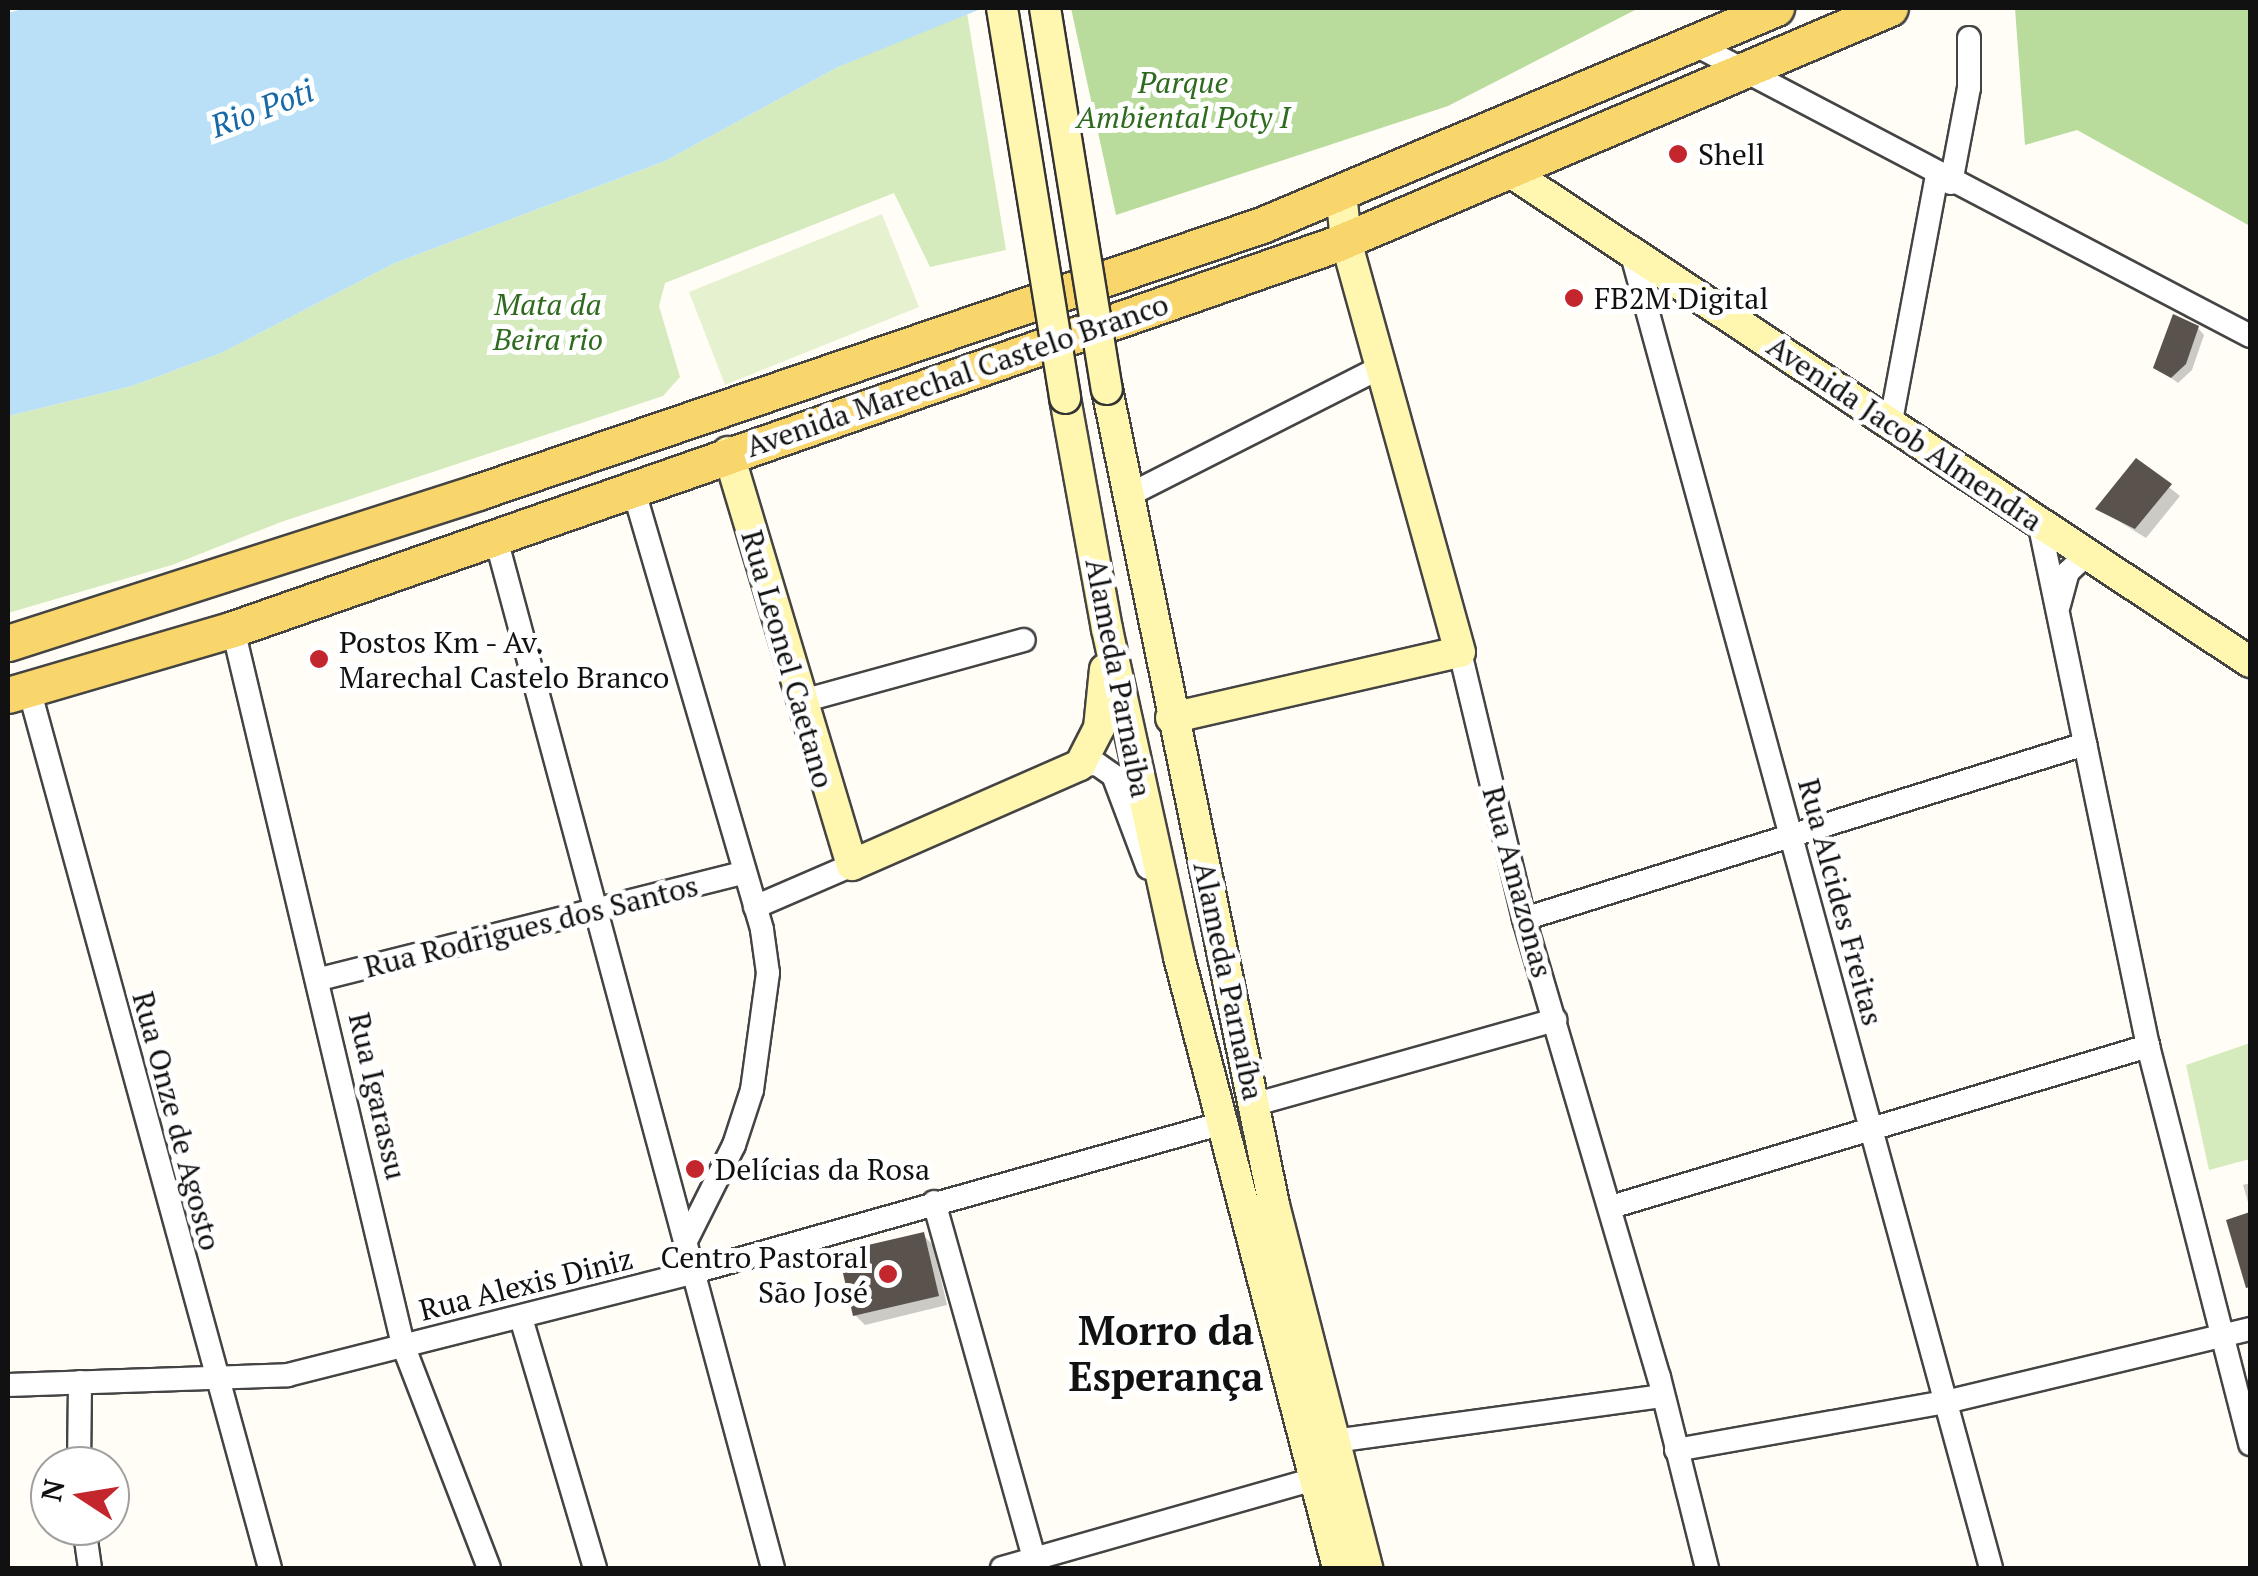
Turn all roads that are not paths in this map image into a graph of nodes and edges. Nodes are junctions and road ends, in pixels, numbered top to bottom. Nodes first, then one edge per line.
1 (1002, 8) edge
2 (1045, 8) edge
3 (1776, 8) edge
4 (1890, 8) edge
5 (1968, 38) dead end
6 (1692, 44) junction
7 (1742, 72) junction
8 (1510, 171) junction
9 (1944, 180) junction
10 (1341, 192) junction
11 (1346, 240) junction
12 (1630, 251) junction
13 (960, 330) junction
14 (2250, 336) edge
15 (1383, 366) junction
16 (973, 374) junction
17 (1891, 421) junction
18 (728, 452) junction
19 (633, 488) junction
20 (1127, 496) junction
21 (2039, 522) junction
22 (494, 534) junction
23 (324, 543) junction
24 (2087, 554) junction
25 (336, 589) junction
26 (2058, 613) junction
27 (232, 629) junction
28 (1106, 629) junction
29 (1024, 640) dead end
30 (8, 643) edge
31 (1460, 652) junction
32 (2250, 662) edge
33 (18, 692) edge
34 (799, 702) junction
35 (1171, 718) junction
36 (2085, 744) junction
37 (1080, 766) junction
38 (1792, 836) junction
39 (852, 865) junction
40 (741, 873) junction
41 (756, 907) junction
42 (594, 911) junction
43 (1524, 919) junction
44 (1179, 956) junction
45 (320, 979) junction
46 (1555, 1020) junction
47 (2148, 1046) junction
48 (1256, 1104) junction
49 (1223, 1123) junction
50 (1870, 1125) junction
51 (934, 1202) junction
52 (1611, 1207) junction
53 (685, 1243) junction
54 (694, 1272) junction
55 (521, 1318) junction
56 (2250, 1330) edge
57 (2224, 1337) junction
58 (404, 1345) junction
59 (80, 1382) junction
60 (216, 1382) junction
61 (8, 1385) edge
62 (1664, 1396) junction
63 (1946, 1402) junction
64 (1334, 1441) junction
65 (2250, 1444) edge
66 (79, 1446) edge
67 (1676, 1450) junction
68 (1314, 1479) junction
69 (1036, 1564) edge
70 (270, 1568) edge
71 (490, 1568) edge
72 (595, 1568) edge
73 (774, 1568) edge
74 (1002, 1568) edge
75 (1338, 1568) edge
76 (1367, 1568) edge
77 (1707, 1568) edge
78 (1991, 1568) edge

1 - 28 main road, Alameda Parnaiba, bridge
2 - 20 main road, Alameda Parnaíba, bridge
3 - 6 main road, Avenida Marechal Castelo Branco
4 - 7 main road, Avenida Marechal Castelo Branco
5 - 9 street
6 - 7 street
6 - 10 main road, Avenida Marechal Castelo Branco
7 - 8 main road, Avenida Marechal Castelo Branco
7 - 9 street
8 - 11 main road, Avenida Marechal Castelo Branco
8 - 12 main road, Avenida Jacob Almendra
9 - 14 street
9 - 17 street
10 - 11 main road, Rua Amazonas
10 - 13 main road, Avenida Marechal Castelo Branco
11 - 15 main road, Rua Amazonas
11 - 16 main road, Avenida Marechal Castelo Branco
12 - 17 main road, Avenida Jacob Almendra
12 - 38 street, Rua Alcides Freitas
13 - 16 main road
13 - 23 main road, Avenida Marechal Castelo Branco
15 - 20 street
15 - 31 main road, Rua Amazonas
16 - 18 main road, Avenida Marechal Castelo Branco
17 - 21 main road, Avenida Jacob Almendra
18 - 19 main road, Avenida Marechal Castelo Branco
18 - 34 main road, Rua Leonel Caetano
19 - 22 main road, Avenida Marechal Castelo Branco
19 - 40 street
20 - 35 main road, Alameda Parnaíba
21 - 24 main road, Avenida Jacob Almendra
21 - 26 street
22 - 25 main road, Avenida Marechal Castelo Branco
22 - 42 street
23 - 25 main road
23 - 30 main road, Avenida Marechal Castelo Branco
24 - 26 street
24 - 32 main road, Avenida Jacob Almendra
25 - 27 main road, Avenida Marechal Castelo Branco
26 - 36 street
27 - 33 main road, Avenida Marechal Castelo Branco
27 - 45 street, Rua Igarassu
28 - 37 main road
28 - 44 main road, Alameda Parnaiba
29 - 34 street
31 - 35 main road
31 - 43 street, Rua Amazonas
33 - 60 street, Rua Onze de Agosto
34 - 39 main road, Rua Leonel Caetano
35 - 48 main road, Alameda Parnaíba
36 - 38 street
36 - 47 street
37 - 39 main road
37 - 44 street, Alameda Parnaiba
38 - 43 street
38 - 50 street, Rua Alcides Freitas
39 - 41 street
40 - 41 street
40 - 42 street, Rua Rodrigues dos Santos
41 - 53 street
42 - 45 street, Rua Rodrigues dos Santos
42 - 53 street
43 - 46 street, Rua Amazonas
44 - 49 main road, Alameda Parnaiba
45 - 58 street, Rua Igarassu
46 - 48 street
46 - 52 street, Rua Amazonas
47 - 50 street
47 - 57 street
48 - 64 main road, Alameda Parnaíba
49 - 51 street, Rua Alexis Diniz
49 - 68 main road, Alameda Parnaiba
50 - 52 street
50 - 63 street, Rua Alcides Freitas
51 - 54 street, Rua Alexis Diniz
51 - 69 street
52 - 62 street, Rua Amazonas
53 - 54 street
54 - 55 street, Rua Alexis Diniz
54 - 73 street
55 - 58 street, Rua Alexis Diniz
55 - 72 street
56 - 57 street
57 - 63 street
57 - 65 street
58 - 60 street, Rua Alexis Diniz
58 - 71 street, Rua Igarassu
59 - 60 street, Rua Alexis Diniz
59 - 61 street, Rua Alexis Diniz
59 - 66 street
60 - 70 street, Rua Onze de Agosto
62 - 64 street
62 - 67 street, Rua Amazonas
63 - 67 street
63 - 78 street, Rua Alcides Freitas
64 - 76 main road, Alameda Parnaíba
67 - 77 street, Rua Amazonas
68 - 69 street
68 - 75 main road, Alameda Parnaiba
69 - 74 street

